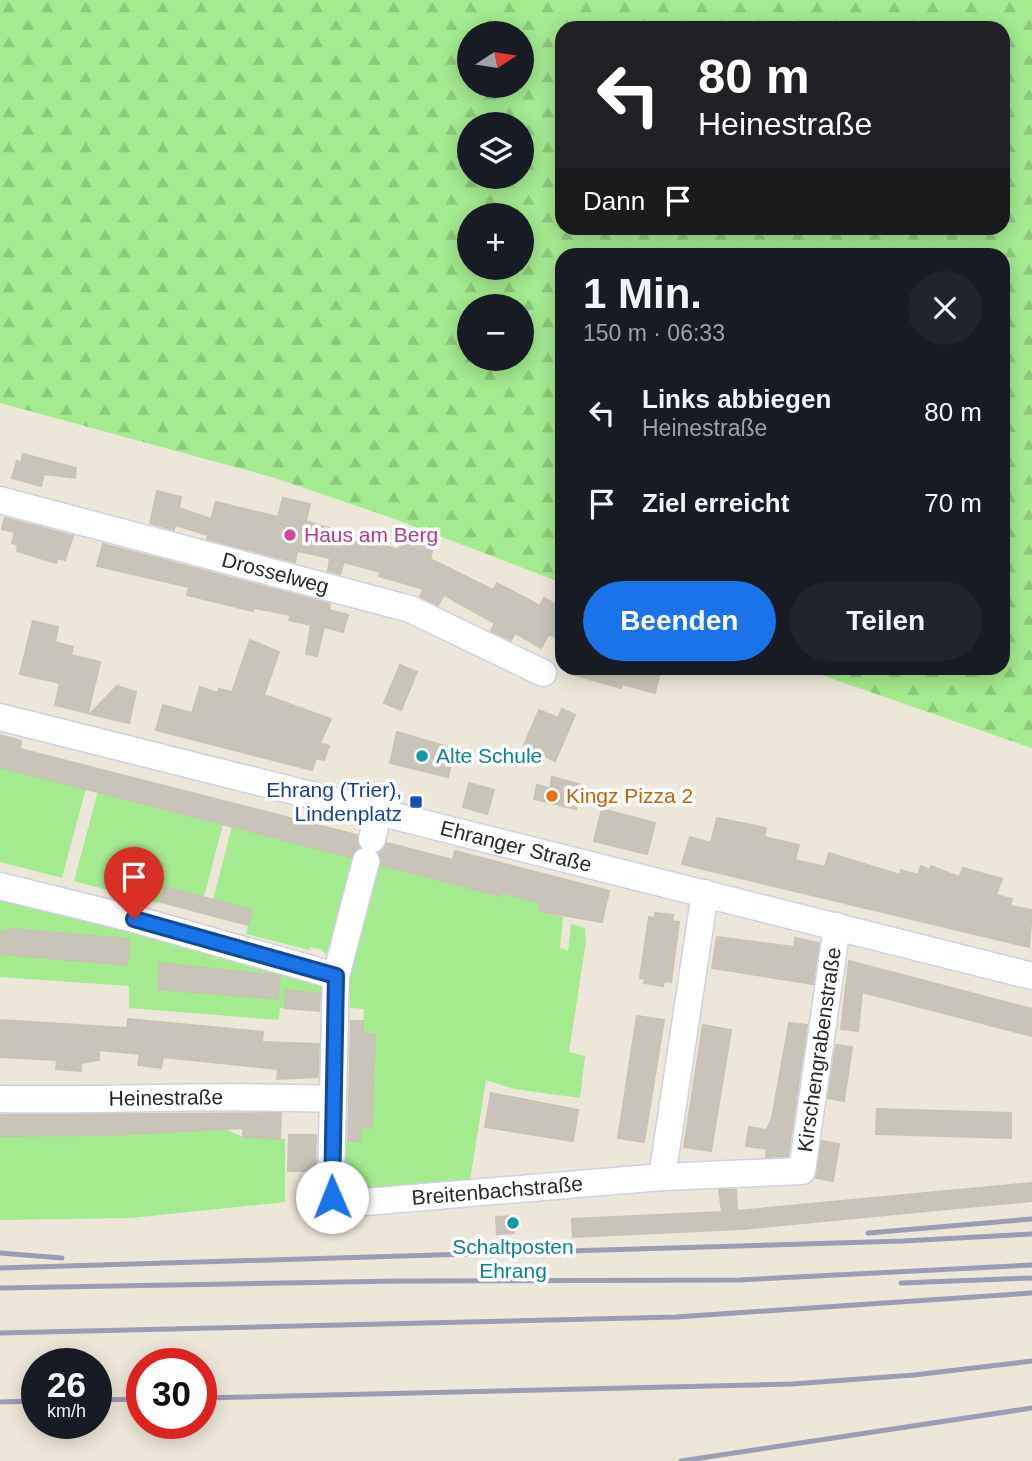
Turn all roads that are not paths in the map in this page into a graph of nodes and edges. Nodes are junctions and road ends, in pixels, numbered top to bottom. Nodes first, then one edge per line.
1 (0, 500) edge
2 (543, 673) dead end
3 (0, 716) edge
4 (372, 838) junction
5 (0, 886) edge
6 (705, 893) junction
7 (837, 926) junction
8 (336, 976) junction
9 (1032, 976) edge
10 (0, 1099) edge
11 (333, 1099) junction
12 (802, 1171) joint
13 (662, 1177) junction

1 - 2 street, Drosselweg
3 - 4 street, Ehranger Straße
4 - 6 street, Ehranger Straße
4 - 8 street
5 - 8 street
6 - 7 street, Ehranger Straße
6 - 13 street
7 - 9 street, Ehranger Straße
7 - 12 street, Kirschengrabenstraße
8 - 11 street
10 - 11 street, Heinestraße
11 - 13 street, Breitenbachstraße
12 - 13 street, Breitenbachstraße

